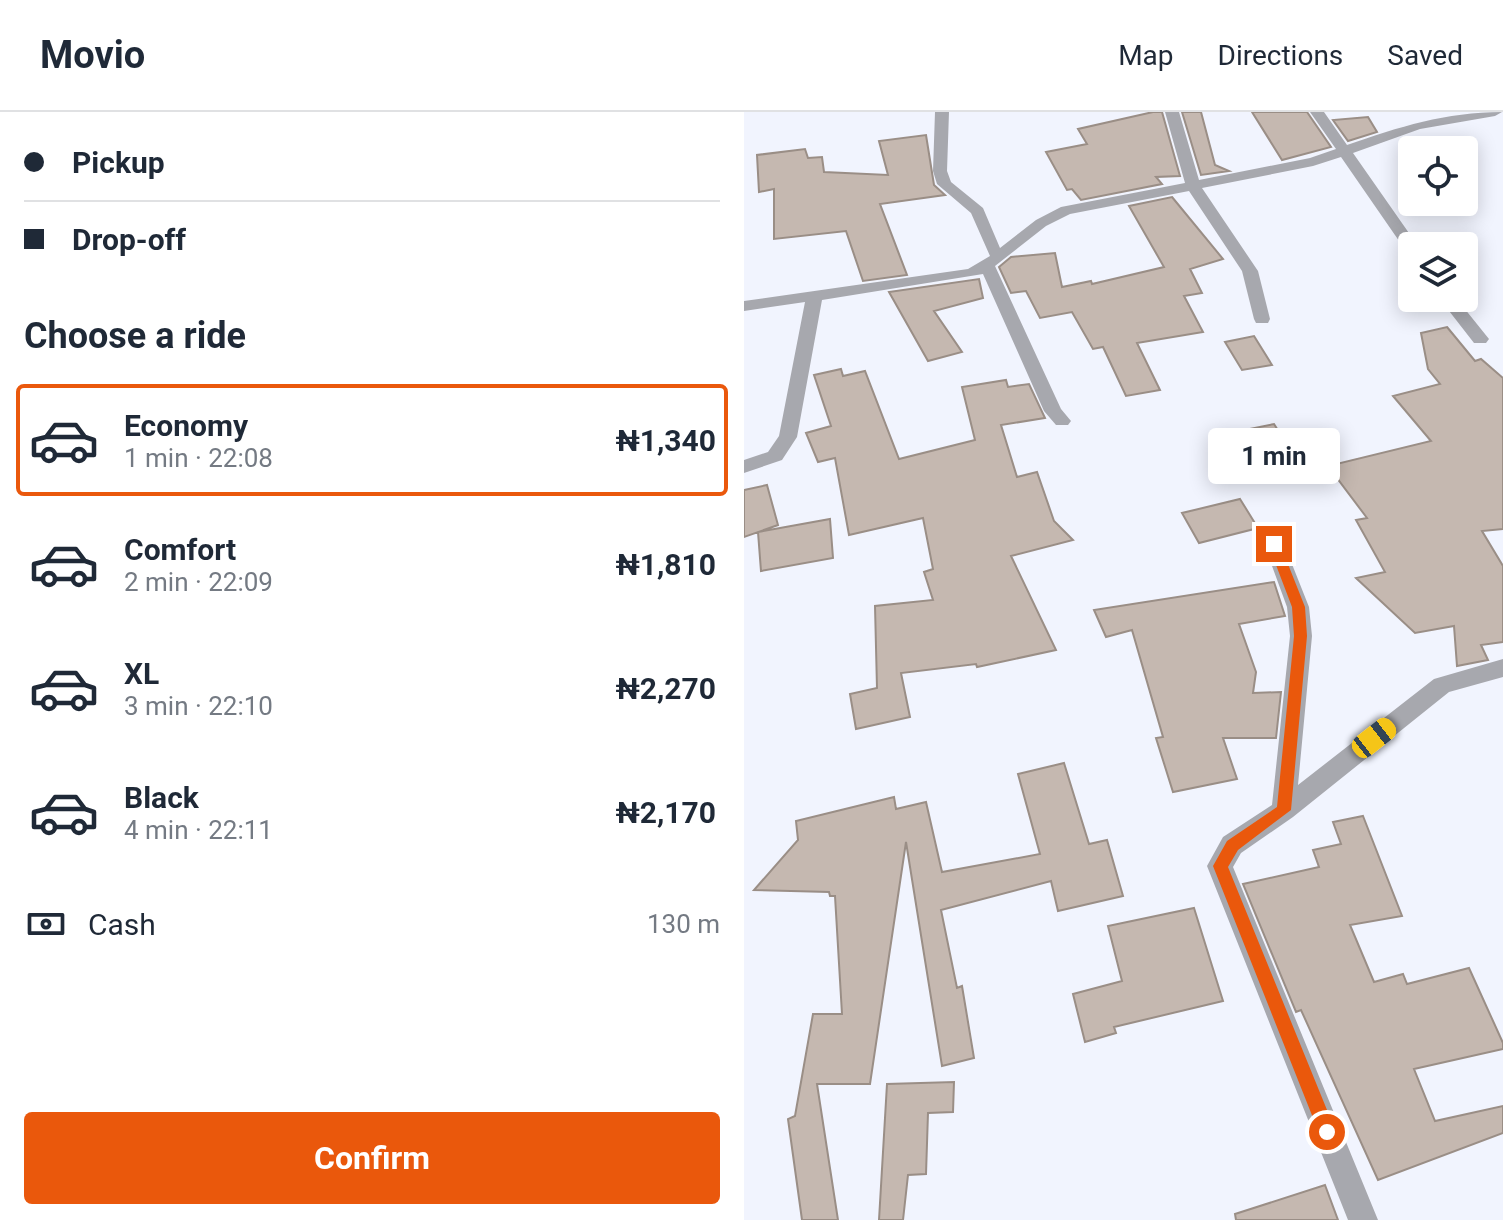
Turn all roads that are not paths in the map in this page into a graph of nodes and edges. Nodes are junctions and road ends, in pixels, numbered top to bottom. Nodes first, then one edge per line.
1 (942, 112) edge
2 (1172, 112) edge
3 (1317, 112) edge
4 (1495, 112) edge
5 (1428, 117) edge
6 (1345, 151) junction
7 (1193, 186) junction
8 (1401, 232) edge
9 (994, 261) junction
10 (814, 296) junction
11 (744, 306) edge
12 (1458, 312) edge
13 (1262, 319) dead end
14 (1480, 339) dead end
15 (1062, 421) dead end
16 (744, 467) edge
17 (1274, 544) dead end
18 (1503, 668) edge
19 (1284, 810) junction
20 (1363, 1220) edge

1 - 9 street
2 - 7 street
3 - 6 street
4 - 5 street
5 - 6 street
6 - 7 street
6 - 8 street
7 - 9 street
7 - 13 street
9 - 10 street
9 - 15 street
10 - 11 street
10 - 16 street
12 - 14 street
17 - 19 street
18 - 19 street
19 - 20 street

